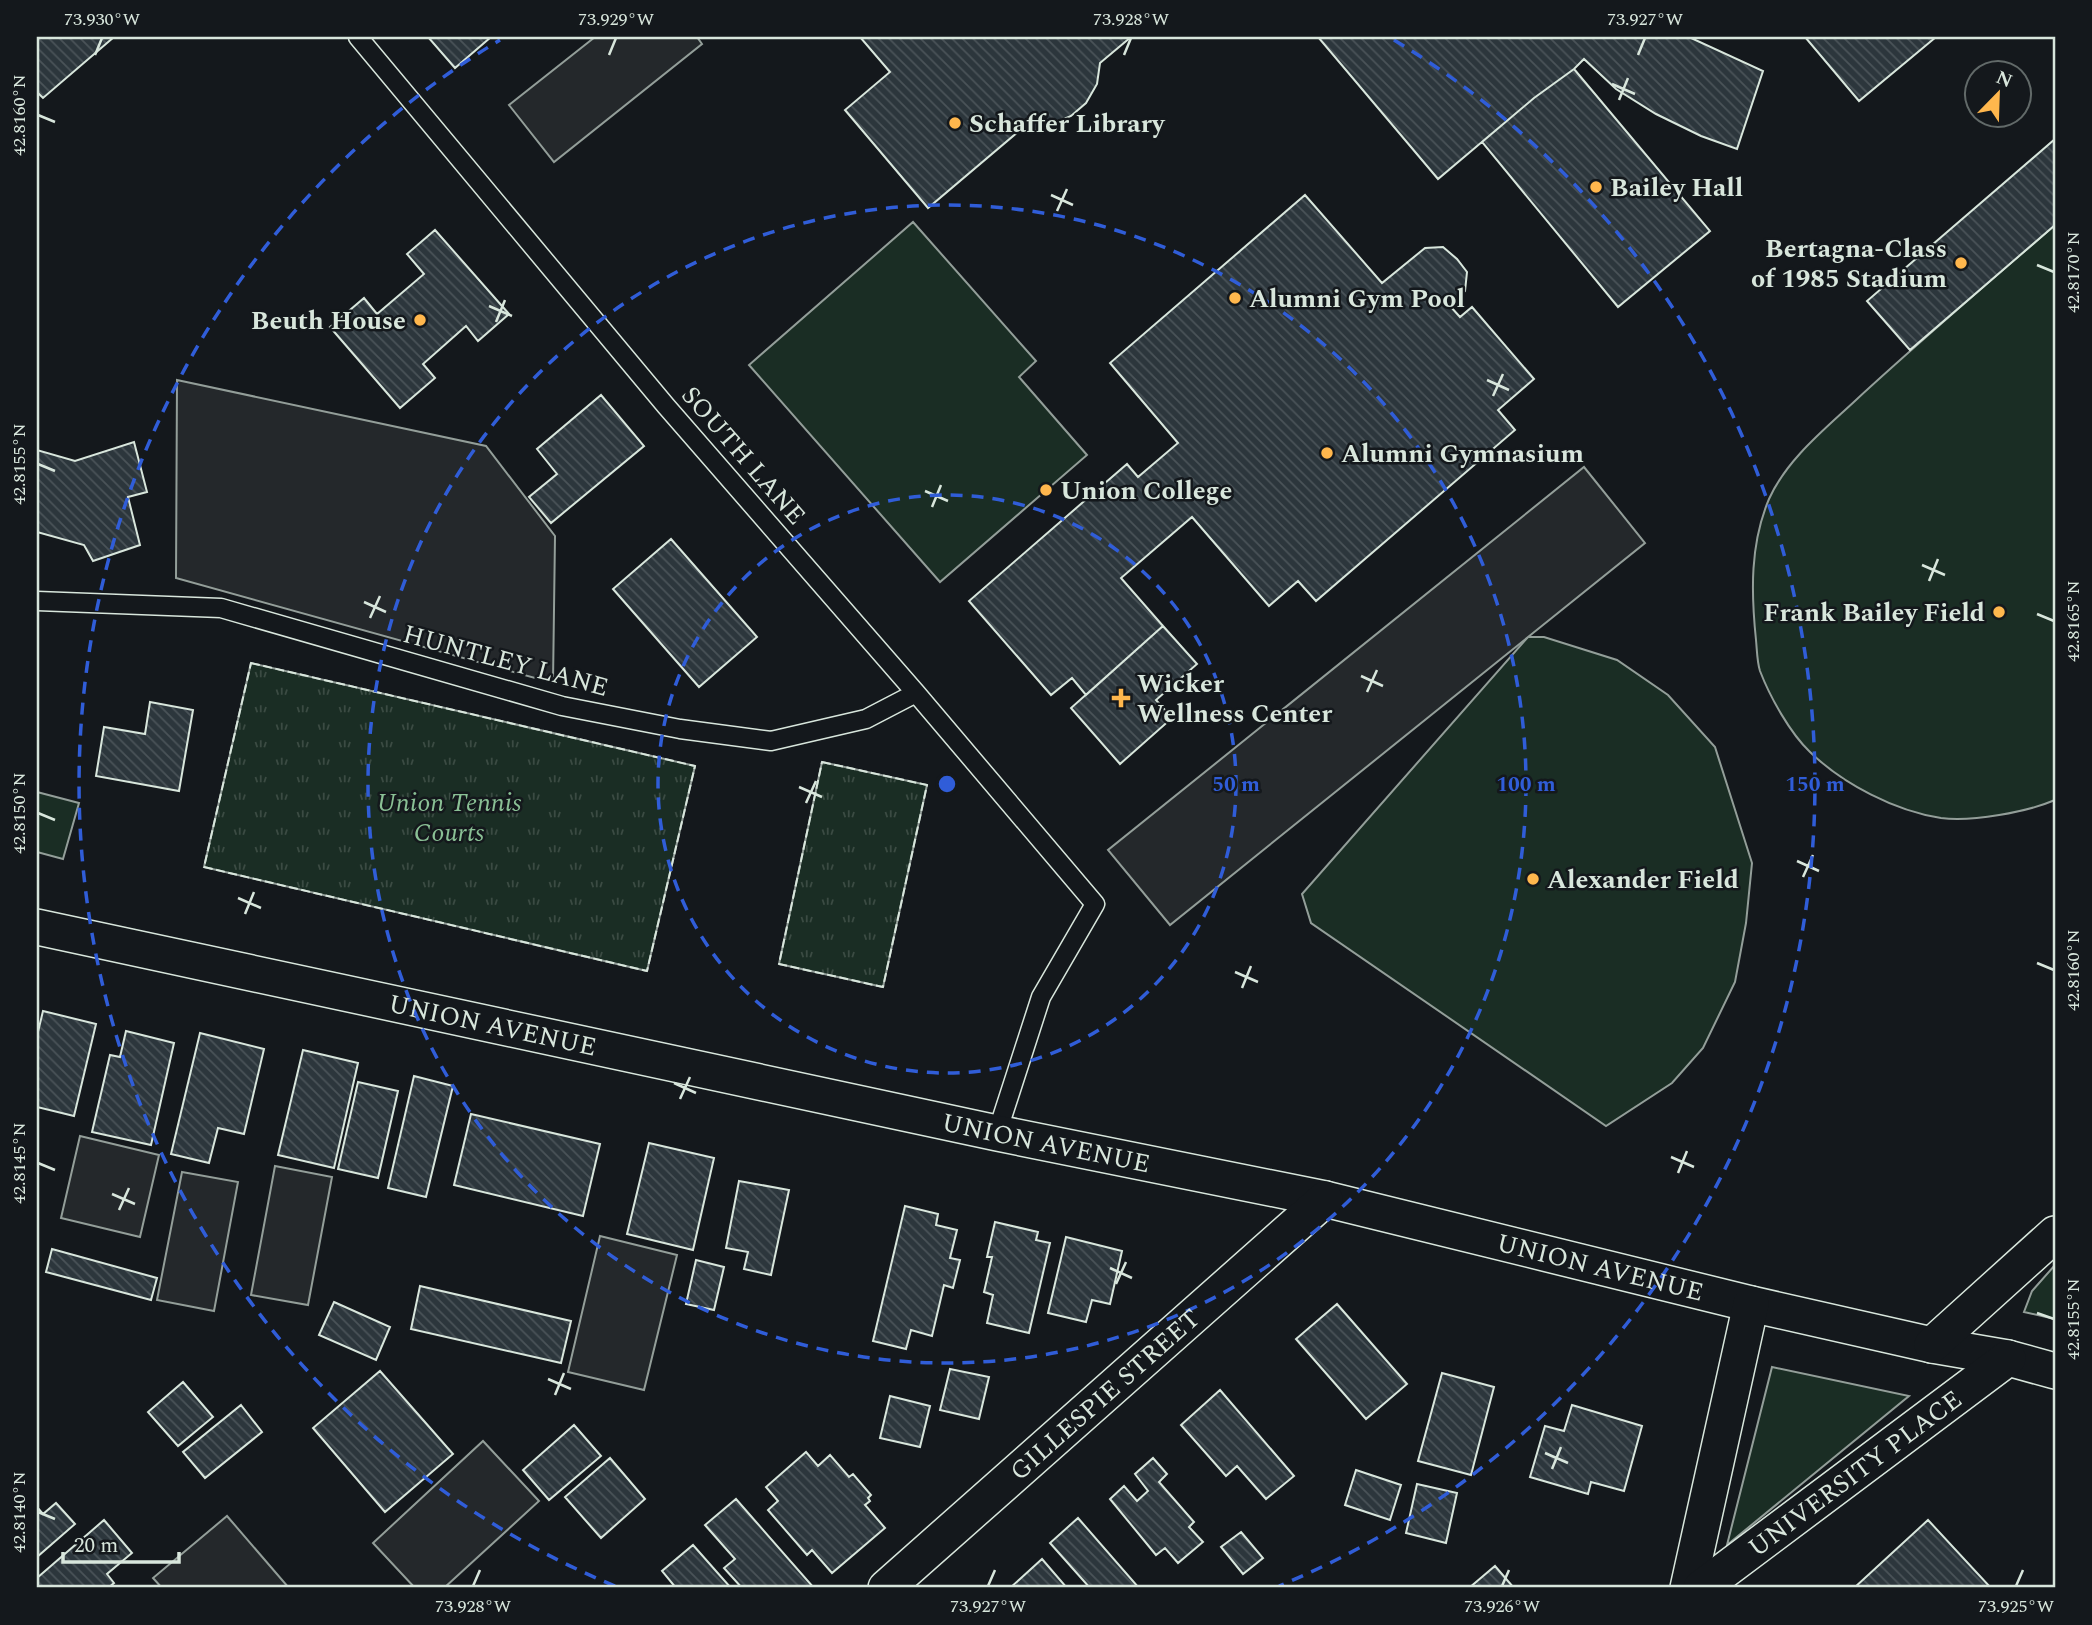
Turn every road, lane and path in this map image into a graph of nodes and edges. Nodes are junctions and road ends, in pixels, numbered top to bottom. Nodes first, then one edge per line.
1 (358, 37) edge
2 (37, 601) edge
3 (916, 693) junction
4 (37, 927) edge
5 (997, 1133) junction
6 (1325, 1199) junction
7 (2055, 1234) edge
8 (1751, 1304) junction
9 (1932, 1345) junction
10 (2008, 1358) junction
11 (2055, 1371) edge
12 (886, 1588) edge
13 (1688, 1588) edge
14 (1701, 1588) edge

1 - 3 lane, SOUTH LANE
2 - 3 lane, HUNTLEY LANE
3 - 5 lane, SOUTH LANE
4 - 5 street, UNION AVENUE
5 - 6 street, UNION AVENUE
6 - 8 street, UNION AVENUE
6 - 12 street, GILLESPIE STREET
7 - 9 street
8 - 9 street, UNION AVENUE
8 - 13 street
9 - 10 street, UNION AVENUE
10 - 11 street, UNION AVENUE
10 - 14 street, UNIVERSITY PLACE

